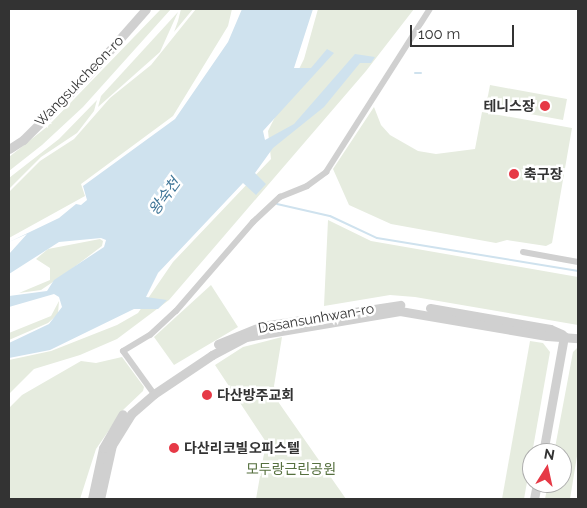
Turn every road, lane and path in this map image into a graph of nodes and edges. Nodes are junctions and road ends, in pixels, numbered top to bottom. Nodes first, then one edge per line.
1 (146, 9) edge
2 (430, 9) edge
3 (9, 149) edge
4 (523, 252) dead end
5 (578, 262) edge
6 (564, 336) junction
7 (578, 338) edge
8 (153, 392) junction
9 (545, 443) edge
10 (92, 499) edge
11 (100, 499) edge

1 - 3 street, Wangsukcheon-ro
2 - 8 street
4 - 5 street
6 - 7 street, Dasansunhwan-ro
6 - 8 street, Dasansunhwan-ro
6 - 9 street
8 - 10 street, Dasansunhwan-ro
8 - 11 street, Dasansunhwan-ro

